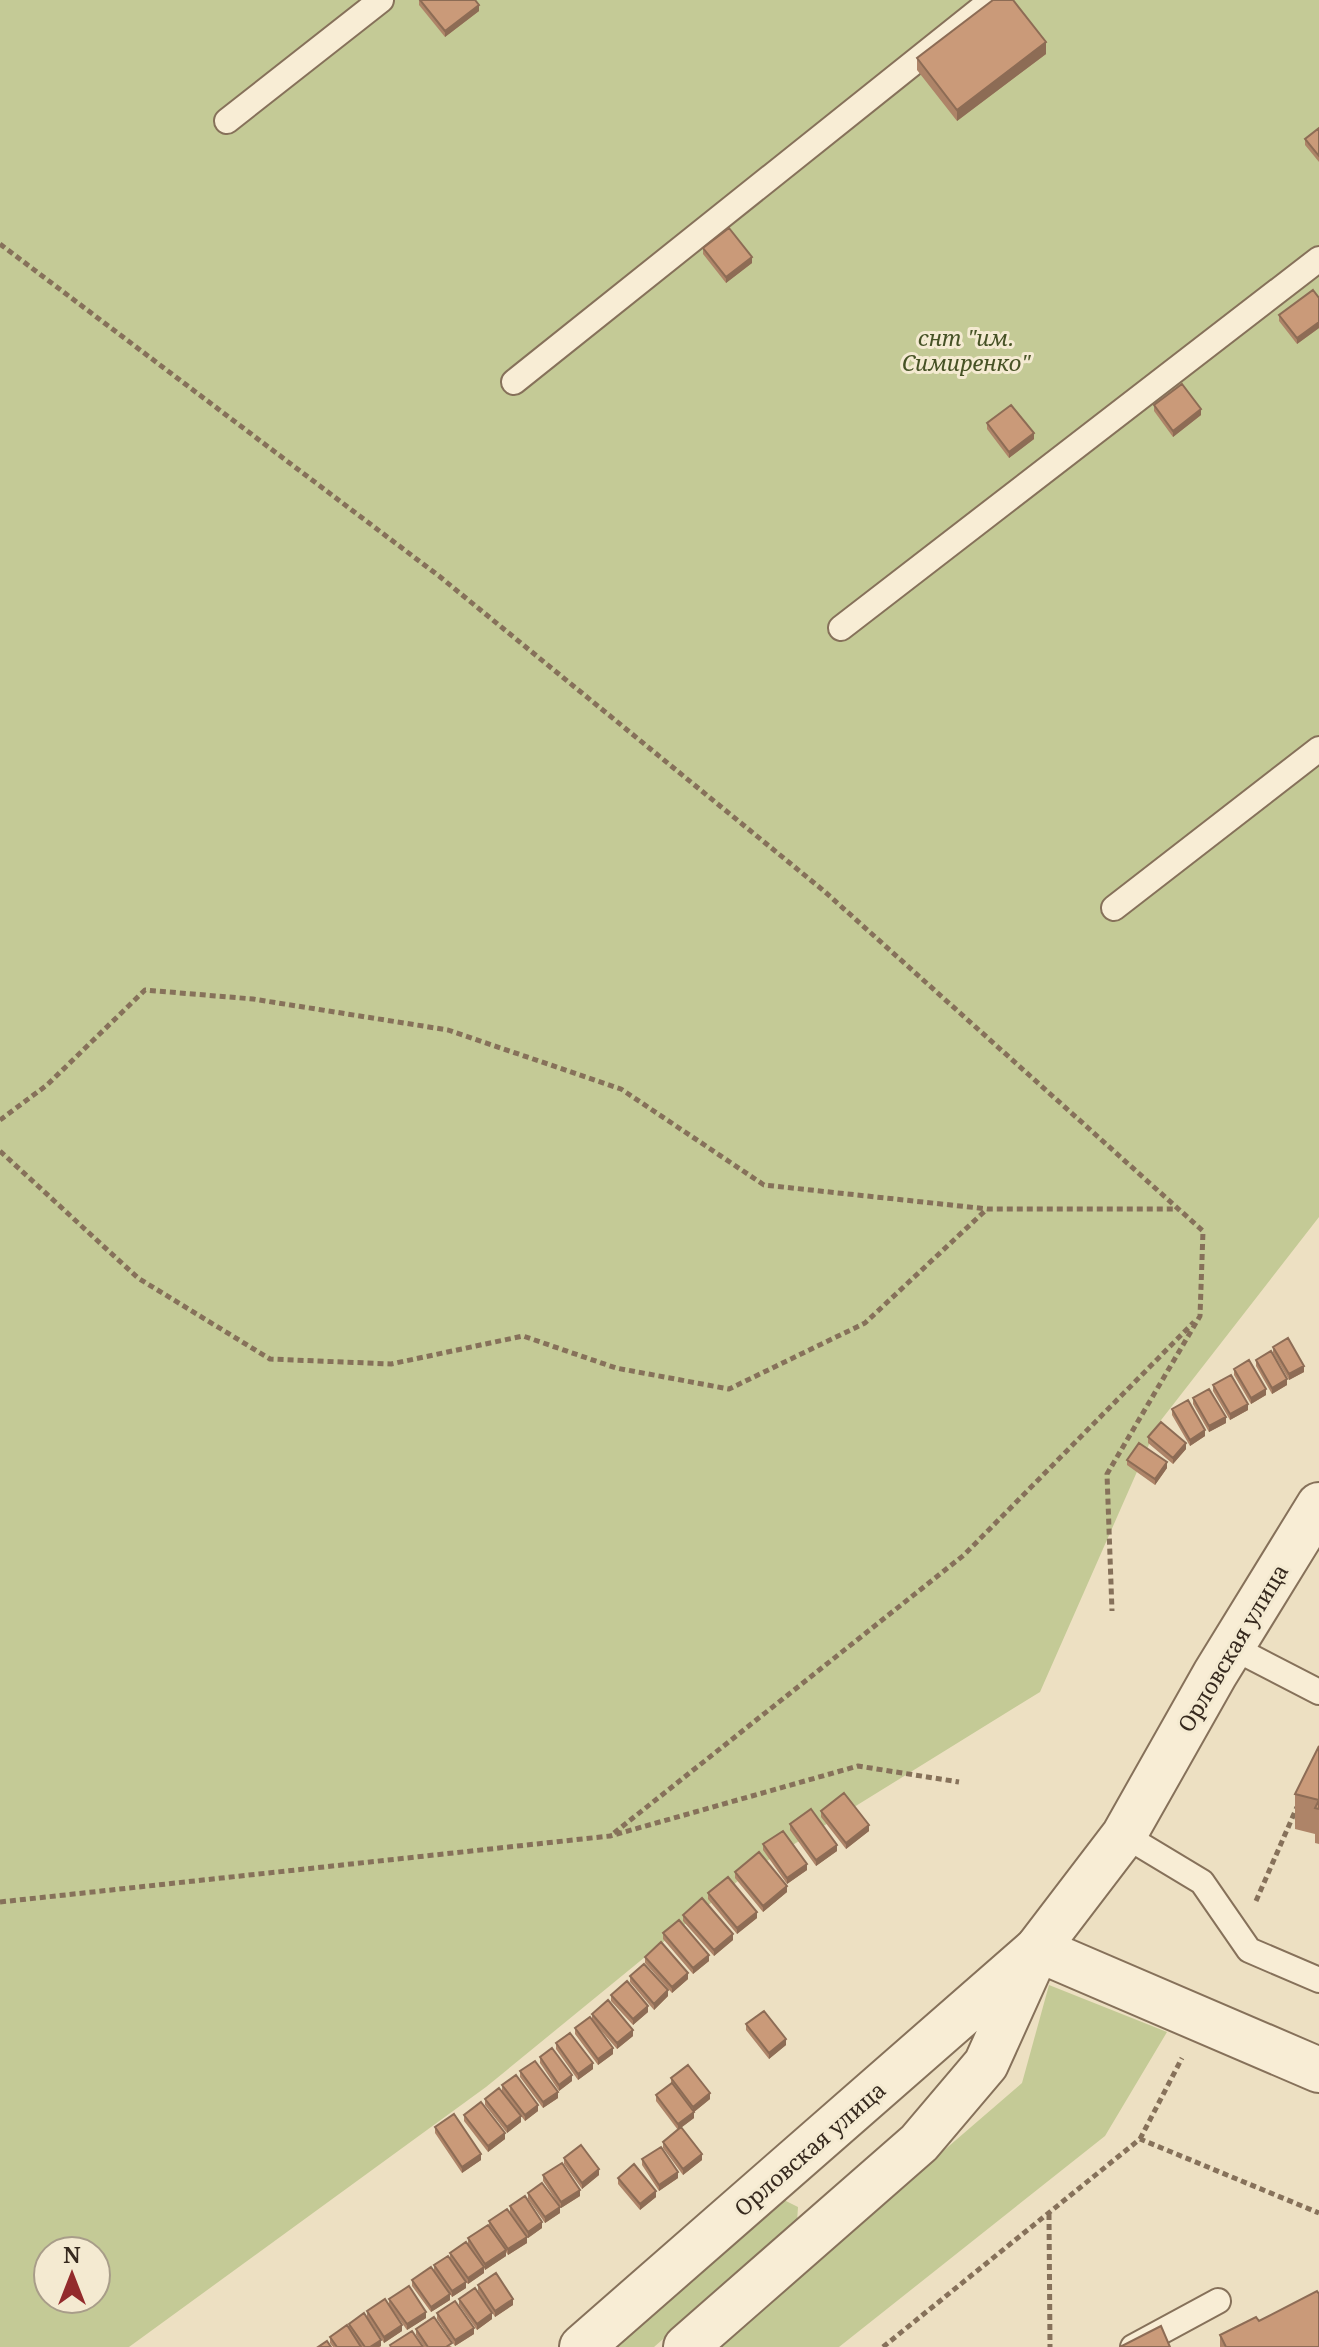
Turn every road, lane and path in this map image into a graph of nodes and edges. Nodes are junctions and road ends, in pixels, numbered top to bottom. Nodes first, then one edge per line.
1 (381, 0) edge
2 (992, 0) edge
3 (227, 121) dead end
4 (0, 244) edge
5 (1319, 259) edge
6 (514, 382) dead end
7 (841, 628) dead end
8 (1319, 749) edge
9 (1114, 908) dead end
10 (0, 1120) edge
11 (0, 1151) edge
12 (988, 1209) junction
13 (1179, 1209) junction
14 (1200, 1316) junction
15 (1319, 1505) edge
16 (1112, 1611) dead end
17 (1232, 1647) junction
18 (1319, 1692) edge
19 (959, 1782) dead end
20 (1124, 1835) junction
21 (610, 1836) junction
22 (0, 1902) edge
23 (1037, 1949) junction
24 (1319, 1980) edge
25 (1319, 2070) edge
26 (1049, 2213) junction
27 (1319, 2213) edge
28 (1218, 2301) dead end
29 (582, 2347) edge
30 (686, 2347) edge
31 (883, 2347) edge
32 (1050, 2347) edge
33 (1133, 2347) edge

1 - 3 lane
2 - 6 lane
4 - 13 path
5 - 7 lane
8 - 9 lane
10 - 12 path
11 - 12 path
12 - 13 path
13 - 14 path
14 - 16 path
14 - 21 path
15 - 17 street, Орловская улица
17 - 18 lane
17 - 20 street, Орловская улица
19 - 21 path
20 - 23 street, Орловская улица
20 - 24 lane
21 - 22 path
23 - 25 street
23 - 29 street, Орловская улица
23 - 30 street, Орловская улица
26 - 27 path
26 - 31 path
26 - 32 path
28 - 33 lane

